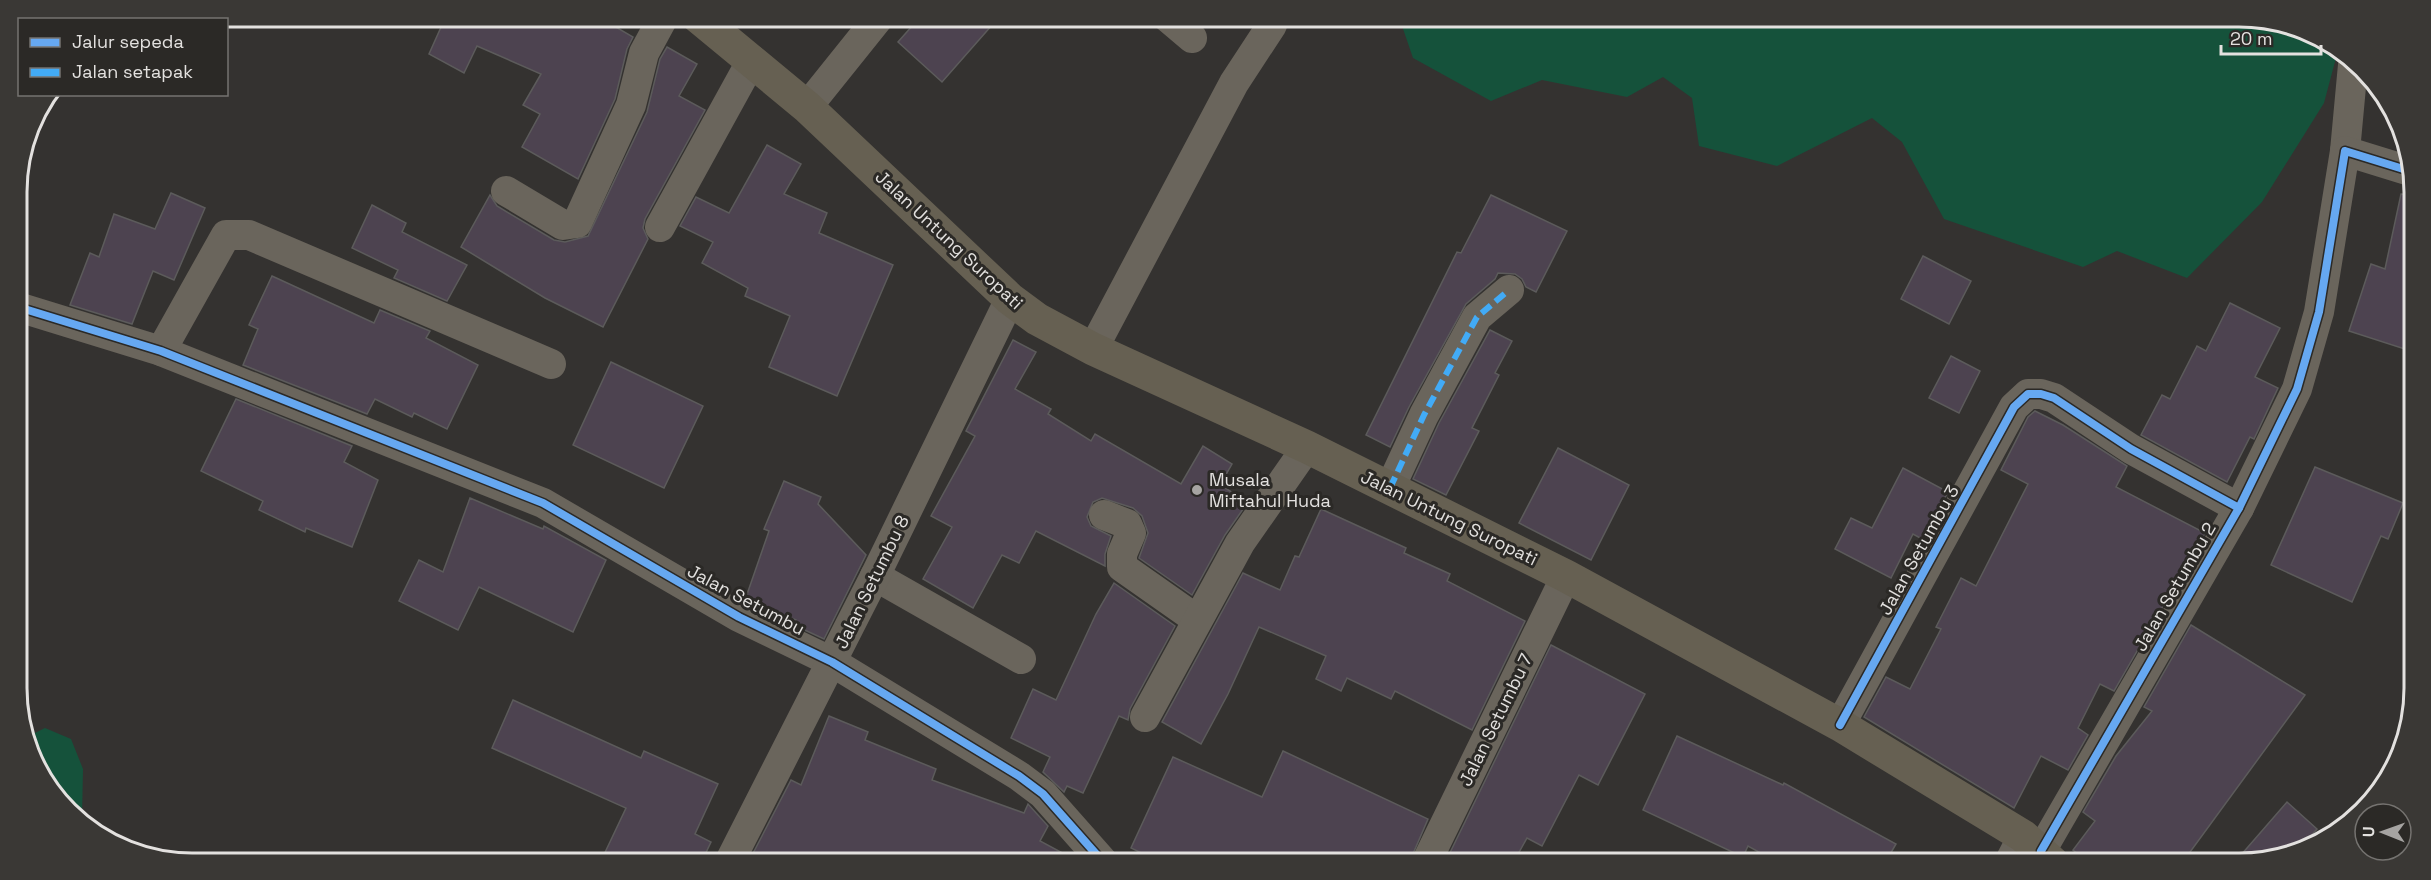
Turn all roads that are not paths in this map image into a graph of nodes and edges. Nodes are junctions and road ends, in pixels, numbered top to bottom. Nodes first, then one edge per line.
1 (658, 27) edge
2 (711, 27) edge
3 (871, 27) edge
4 (1179, 27) edge
5 (1271, 27) edge
6 (1192, 38) dead end
7 (752, 60) junction
8 (2352, 72) edge
9 (807, 107) junction
10 (2344, 151) junction
11 (2403, 169) edge
12 (506, 191) dead end
13 (660, 227) dead end
14 (1509, 290) dead end
15 (1010, 299) junction
16 (27, 311) edge
17 (1093, 349) junction
18 (161, 351) junction
19 (551, 364) dead end
20 (1307, 447) junction
21 (1390, 488) junction
22 (2239, 508) junction
23 (1104, 515) dead end
24 (875, 576) junction
25 (1566, 576) junction
26 (1196, 619) junction
27 (1021, 659) dead end
28 (832, 662) junction
29 (1144, 717) dead end
30 (1840, 724) junction
31 (734, 853) edge
32 (1095, 853) edge
33 (1431, 853) edge
34 (2032, 853) edge

1 - 12 street
2 - 7 main road, Jalan Untung Suropati
3 - 9 street
4 - 6 street
5 - 17 street
7 - 9 main road, Jalan Untung Suropati
7 - 13 street
8 - 10 street, Jalan Setumbu 2
9 - 15 main road, Jalan Untung Suropati
10 - 11 street
10 - 22 street, Jalan Setumbu 2
14 - 21 street
15 - 17 main road, Jalan Untung Suropati
15 - 24 street, Jalan Setumbu 8
16 - 18 street, Jalan Setumbu
17 - 20 main road, Jalan Untung Suropati
18 - 19 street
18 - 28 street, Jalan Setumbu
20 - 21 main road, Jalan Untung Suropati
20 - 26 street
21 - 25 main road, Jalan Untung Suropati
22 - 30 street, Jalan Setumbu 3
22 - 34 street, Jalan Setumbu 2
23 - 26 street
24 - 27 street
24 - 28 street, Jalan Setumbu 8
25 - 30 main road, Jalan Untung Suropati
25 - 33 street, Jalan Setumbu 7
26 - 29 street
28 - 31 street, Jalan Setumbu 8
28 - 32 street, Jalan Setumbu
30 - 34 main road, Jalan Untung Suropati

